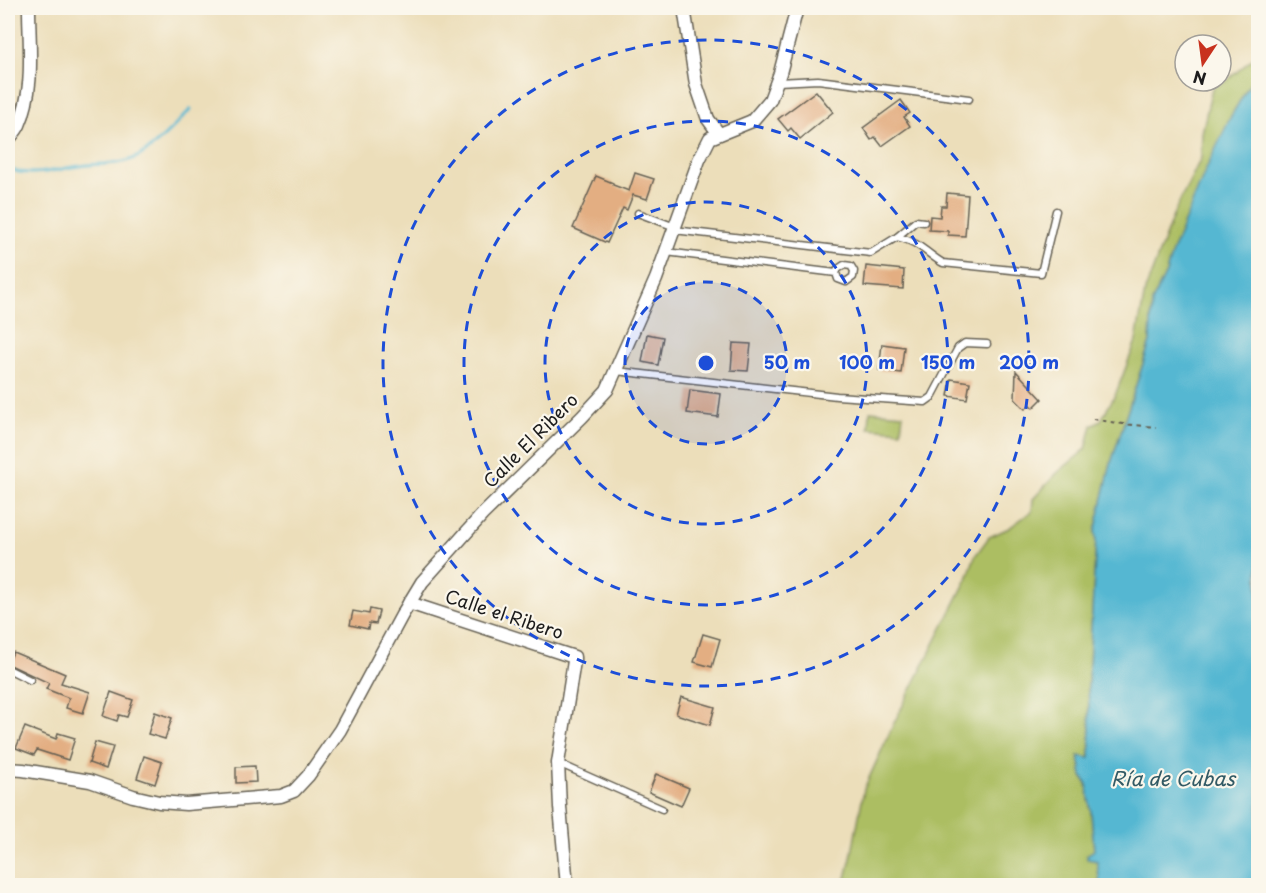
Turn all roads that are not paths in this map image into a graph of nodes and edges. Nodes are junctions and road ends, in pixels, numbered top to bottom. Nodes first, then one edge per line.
1 (29, 8) edge
2 (684, 8) edge
3 (797, 8) edge
4 (777, 82) junction
5 (969, 99) dead end
6 (719, 134) junction
7 (8, 140) edge
8 (1056, 211) dead end
9 (638, 213) dead end
10 (924, 222) dead end
11 (674, 229) junction
12 (897, 237) junction
13 (666, 252) junction
14 (836, 273) dead end
15 (987, 344) dead end
16 (615, 371) junction
17 (409, 603) junction
18 (8, 669) edge
19 (30, 680) dead end
20 (558, 763) junction
21 (8, 769) edge
22 (662, 809) dead end
23 (567, 885) edge

1 - 7 street
2 - 6 street
3 - 4 street, Calle El Ribero
4 - 5 lane
4 - 6 street, Calle El Ribero
6 - 11 street, Calle El Ribero
8 - 12 lane
9 - 11 lane
10 - 12 lane
11 - 12 lane
11 - 13 street, Calle El Ribero
13 - 14 lane
13 - 16 street, Calle El Ribero
15 - 16 lane
16 - 17 street, Calle El Ribero
17 - 20 street, Calle el Ribero
17 - 21 street, Calle El Ribero
18 - 19 lane
20 - 22 lane
20 - 23 street, Calle el Ribero

